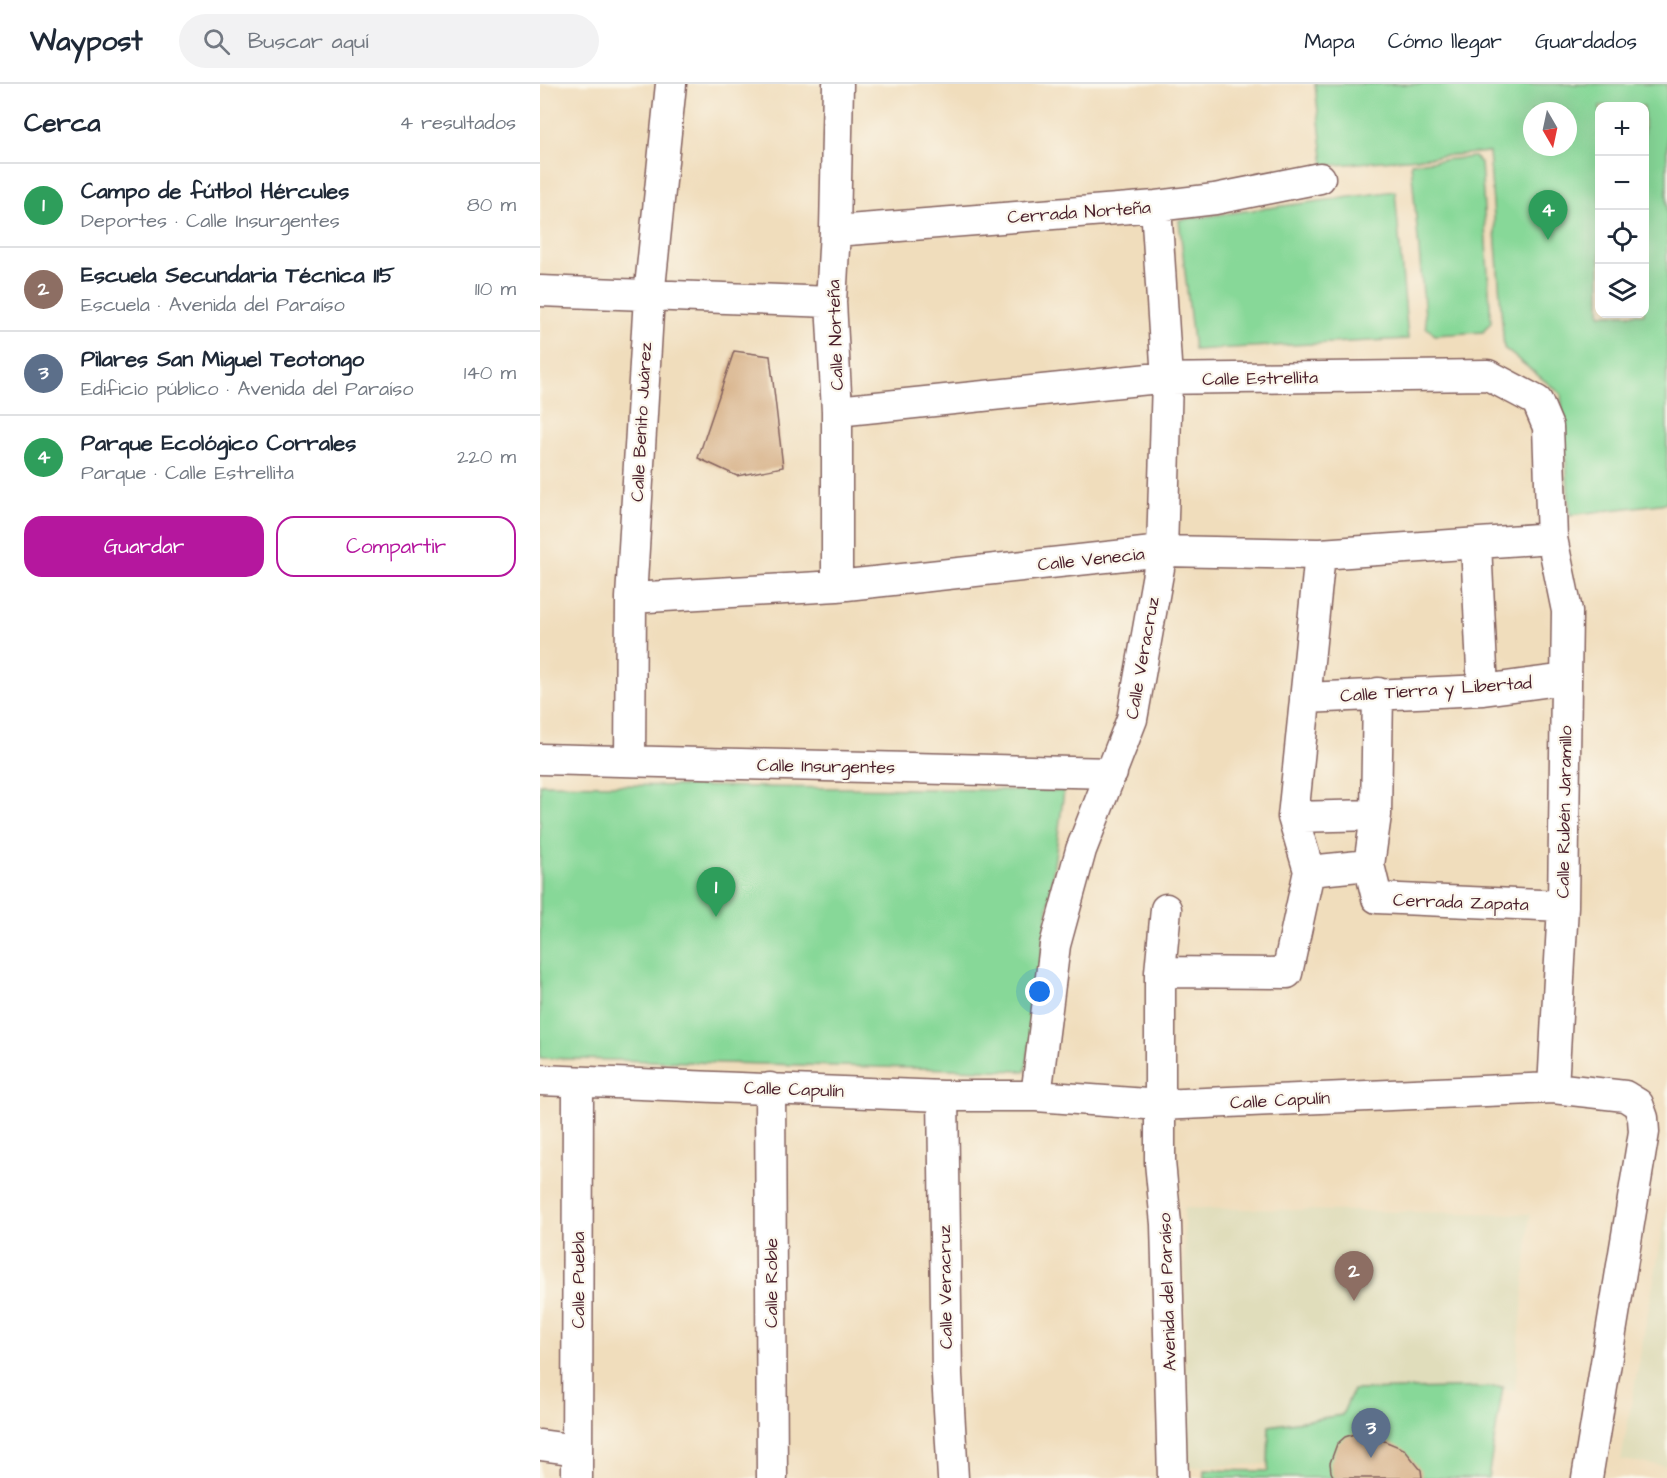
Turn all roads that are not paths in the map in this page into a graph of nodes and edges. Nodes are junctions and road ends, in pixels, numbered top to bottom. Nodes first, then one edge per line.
1 (671, 84) edge
2 (838, 84) edge
3 (1320, 178) dead end
4 (1156, 206) junction
5 (835, 231) junction
6 (540, 291) edge
7 (649, 297) junction
8 (831, 302) junction
9 (1167, 379) junction
10 (837, 411) junction
11 (1552, 538) junction
12 (1476, 544) junction
13 (1162, 551) junction
14 (1320, 554) junction
15 (837, 586) junction
16 (631, 598) junction
17 (1566, 679) junction
18 (1483, 690) junction
19 (1378, 693) junction
20 (1305, 698) junction
21 (540, 759) edge
22 (630, 761) junction
23 (1112, 773) junction
24 (1376, 815) junction
25 (1293, 818) junction
26 (1369, 866) junction
27 (1309, 871) junction
28 (1563, 906) junction
29 (1166, 909) dead end
30 (1160, 972) junction
31 (540, 1080) edge
32 (578, 1082) junction
33 (770, 1088) junction
34 (1553, 1088) junction
35 (943, 1096) junction
36 (1036, 1096) junction
37 (1161, 1105) junction
38 (540, 1445) edge
39 (578, 1464) edge
40 (772, 1478) edge
41 (953, 1478) edge
42 (1173, 1478) edge
43 (1587, 1478) edge

1 - 7 street, Calle Benito Juárez
2 - 5 street, Calle Norteña
3 - 4 street, Cerrada Norteña
4 - 5 street, Cerrada Norteña
4 - 9 street, Calle Veracruz
5 - 8 street, Calle Norteña
6 - 7 street
7 - 8 street
7 - 16 street, Calle Benito Juárez
8 - 10 street, Calle Norteña
9 - 10 street, Calle Estrellita
9 - 11 street, Calle Estrellita
9 - 13 street, Calle Veracruz
10 - 15 street, Calle Norteña
11 - 12 street, Calle Venecia
11 - 17 street, Calle Rubén Jaramillo
12 - 14 street, Calle Venecia
12 - 18 street
13 - 14 street, Calle Venecia
13 - 15 street, Calle Venecia
13 - 23 street, Calle Veracruz
14 - 20 street
15 - 16 street, Calle Venecia
16 - 22 street, Calle Benito Juárez
17 - 18 street, Calle Tierra y Libertad
17 - 28 street, Calle Rubén Jaramillo
18 - 19 street, Calle Tierra y Libertad
19 - 20 street, Calle Tierra y Libertad
19 - 24 street
20 - 25 street
21 - 22 street, Calle Insurgentes
22 - 23 street, Calle Insurgentes
23 - 36 street, Calle Veracruz
24 - 25 street
24 - 26 street
25 - 27 street
26 - 27 street
26 - 28 street, Cerrada Zapata
27 - 30 street
28 - 34 street, Calle Rubén Jaramillo
29 - 30 street
30 - 37 street
31 - 32 street, Calle Capulín
32 - 33 street, Calle Capulín
32 - 39 street, Calle Puebla
33 - 35 street, Calle Capulín
33 - 40 street, Calle Roble
34 - 37 street, Calle Capulín
34 - 43 street, Calle Capulín
35 - 36 street, Calle Capulín
35 - 41 street, Calle Veracruz
36 - 37 street, Calle Capulín
37 - 42 street, Avenida del Paraíso
38 - 39 street

